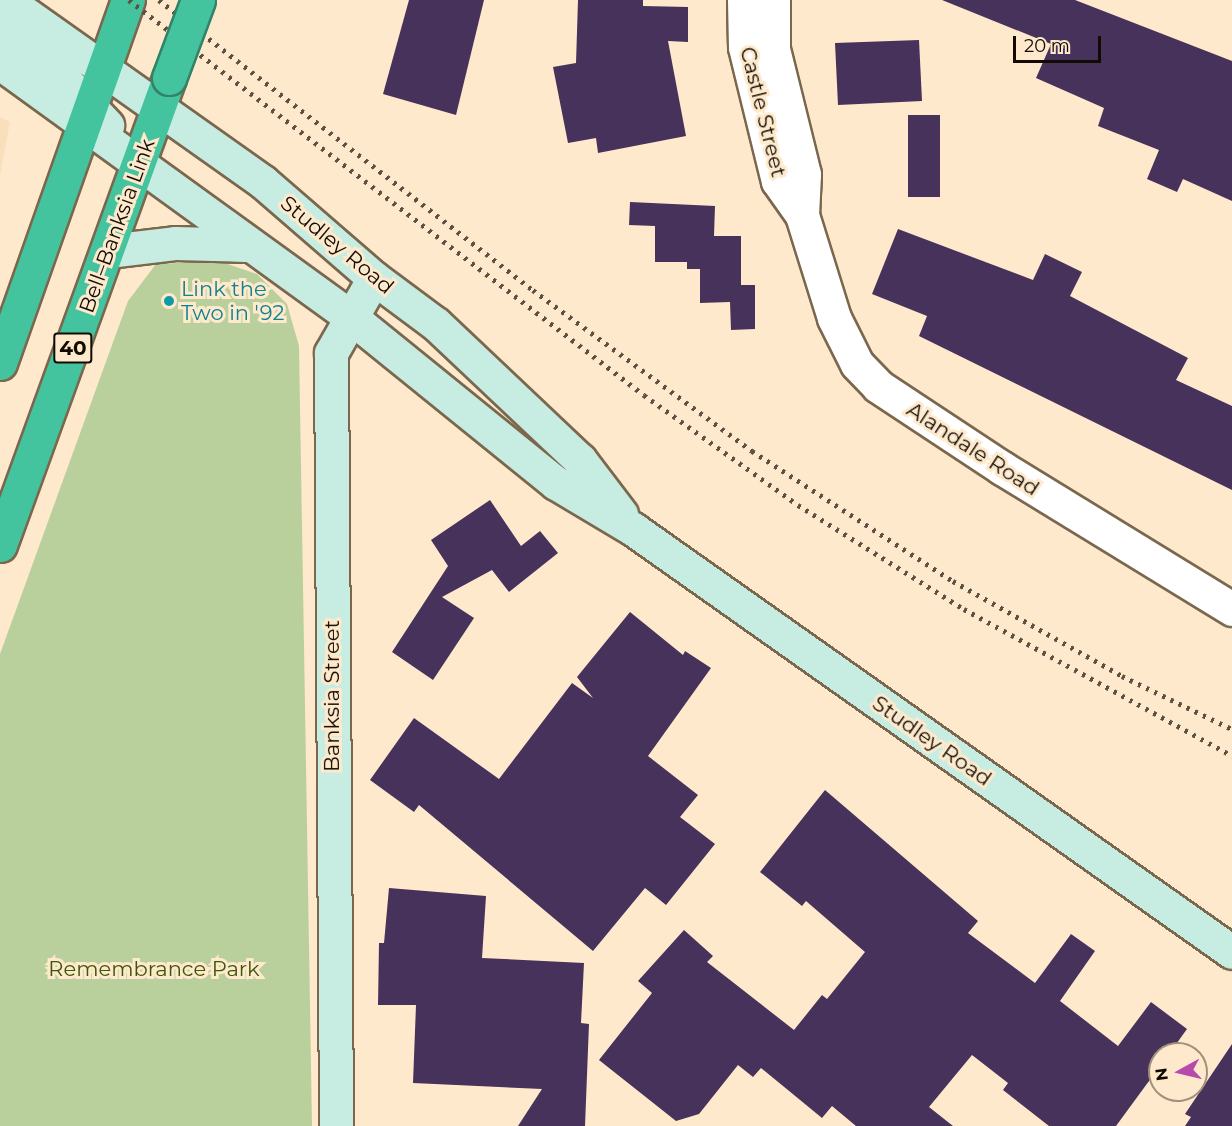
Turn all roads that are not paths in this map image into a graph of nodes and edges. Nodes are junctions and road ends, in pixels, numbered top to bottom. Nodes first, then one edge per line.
1 (6, 0) edge
2 (128, 0) edge
3 (198, 0) edge
4 (744, 0) edge
5 (773, 0) edge
6 (0, 29) edge
7 (0, 63) edge
8 (105, 71) junction
9 (159, 109) junction
10 (89, 117) junction
11 (140, 162) junction
12 (802, 215) junction
13 (245, 245) junction
14 (108, 251) junction
15 (374, 278) junction
16 (352, 318) junction
17 (0, 363) edge
18 (633, 530) junction
19 (0, 545) edge
20 (1232, 609) edge
21 (1232, 952) edge
22 (336, 1126) edge

1 - 8 street, Studley Road
2 - 8 highway
3 - 9 highway, 40, bridge
4 - 12 street, Castle Street
5 - 12 street, Castle Street
6 - 10 street
7 - 10 street, Studley Road
8 - 9 street, Studley Road
8 - 10 highway
9 - 11 highway, Bell–Banksia Link / 40
9 - 15 street, Studley Road
10 - 11 street, Studley Road
10 - 17 highway
11 - 13 street, Studley Road
11 - 14 highway, Bell–Banksia Link / 40
12 - 20 street, Alandale Road
13 - 14 street
13 - 16 street, Studley Road
14 - 19 highway, Bell–Banksia Link / 40
15 - 16 street, Banksia Street
15 - 18 street, Studley Road
16 - 18 street, Studley Road
16 - 22 street, Banksia Street
18 - 21 street, Studley Road

